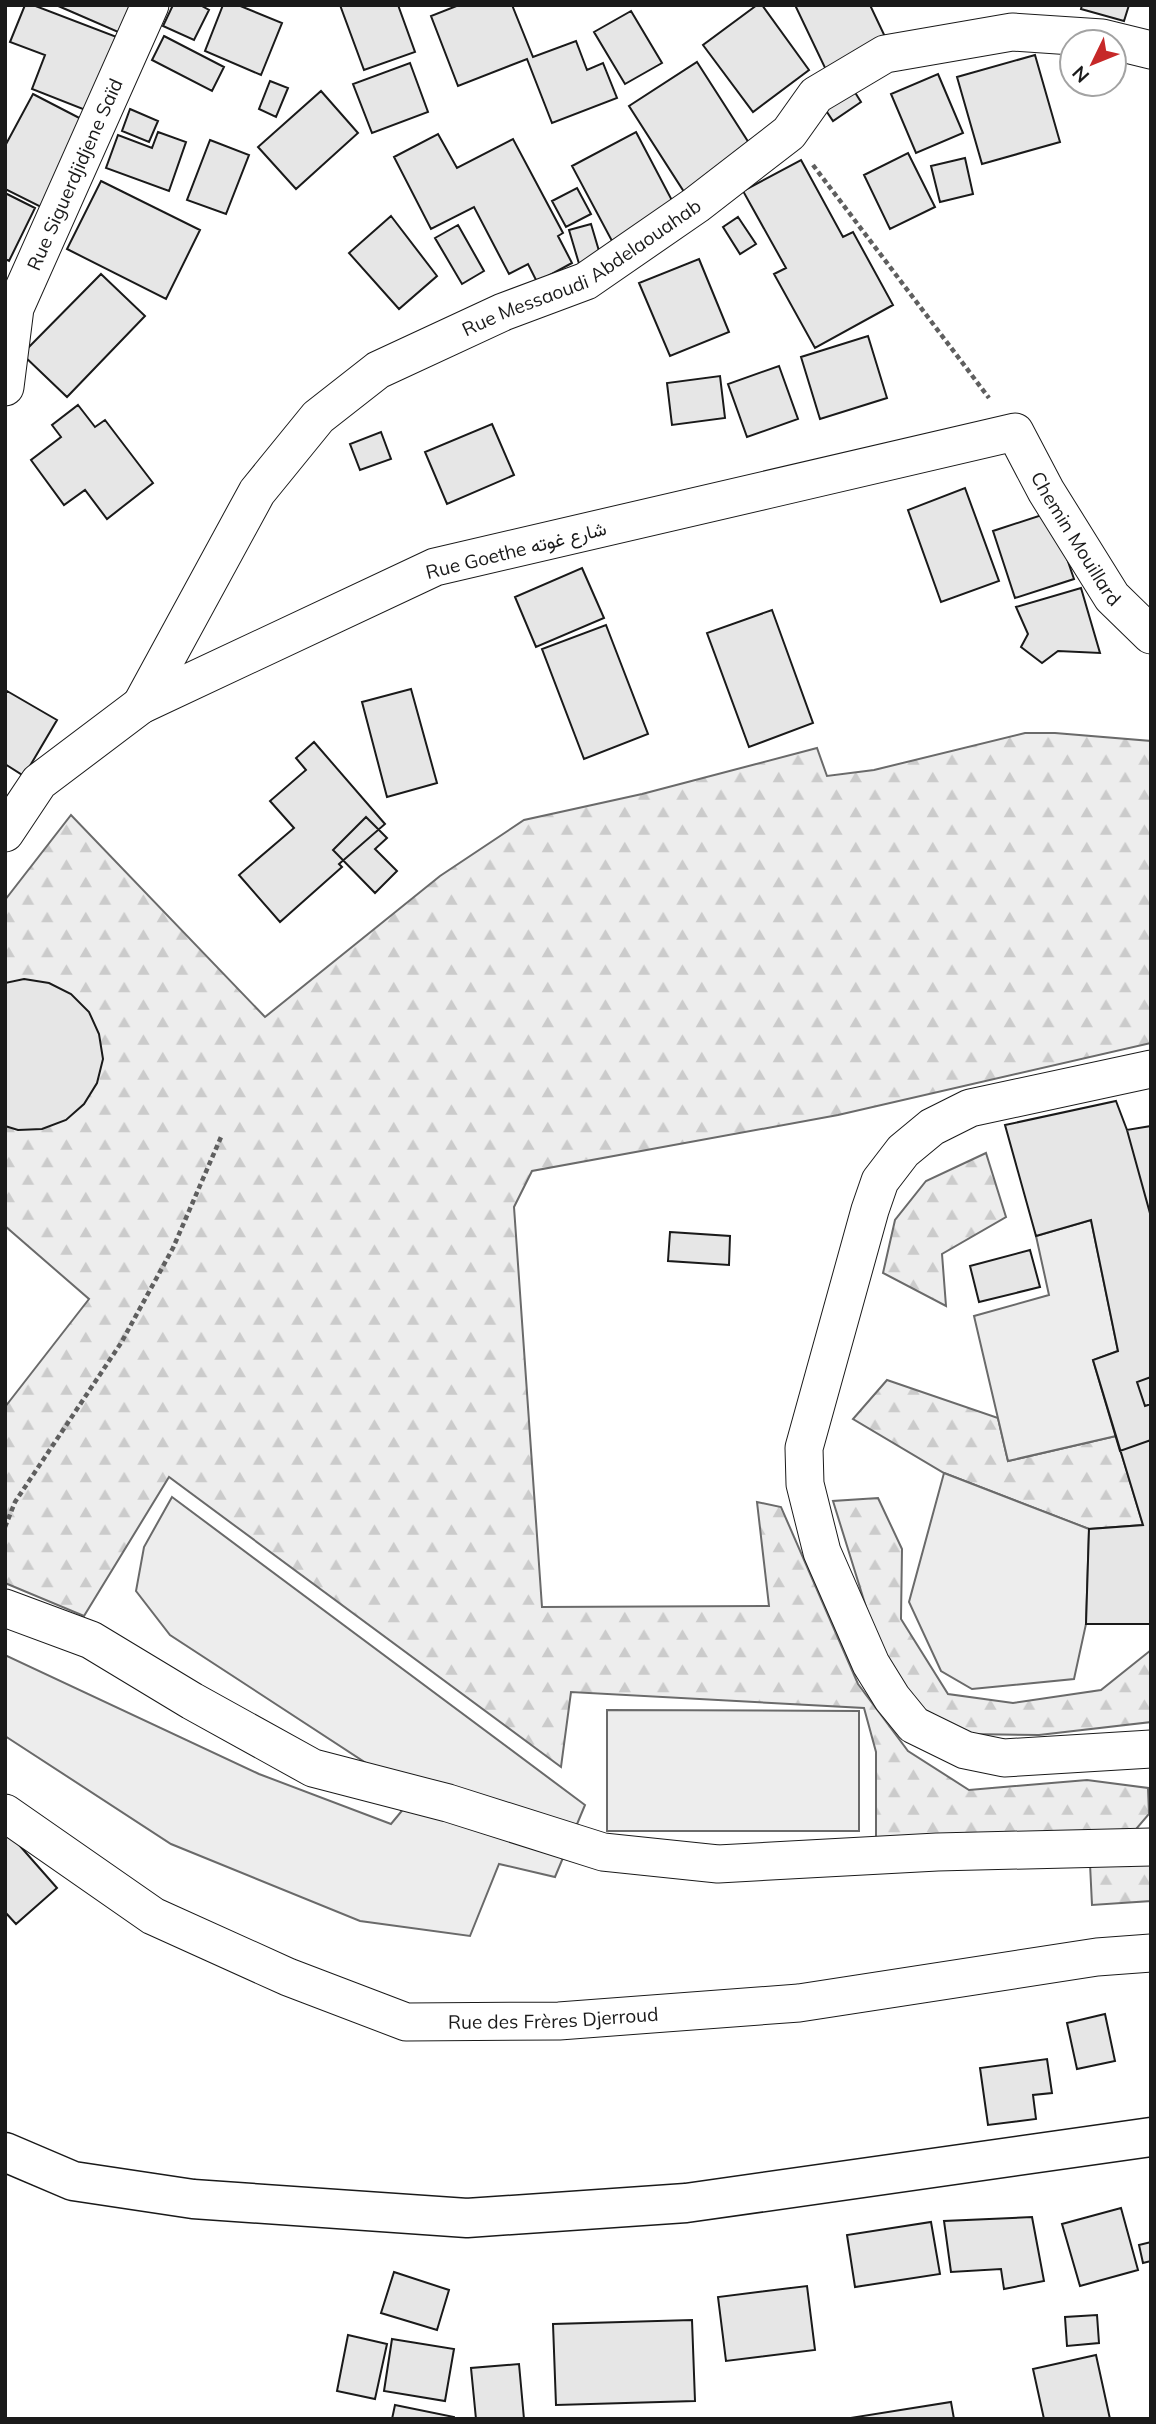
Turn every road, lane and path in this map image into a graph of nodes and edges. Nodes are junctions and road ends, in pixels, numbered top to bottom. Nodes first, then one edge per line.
1 (150, 5) edge
2 (1151, 50) edge
3 (789, 133) junction
4 (10, 306) edge
5 (5, 387) edge
6 (1015, 432) junction
7 (1151, 635) edge
8 (141, 705) junction
9 (5, 833) edge
10 (1151, 1069) edge
11 (221, 1136) dead end
12 (5, 1527) edge
13 (5, 1608) edge
14 (1151, 1749) edge
15 (5, 1814) edge
16 (1151, 1847) edge
17 (1151, 1953) edge
18 (1151, 2137) edge
19 (5, 2152) edge

1 - 4 street, Rue Siguerdjidjene Saïd
2 - 3 street, Rue Messaoudi Abdelaouahab
3 - 6 path
3 - 8 street, Rue Messaoudi Abdelaouahab
4 - 5 street, Rue Siguerdjidjene Saïd
6 - 7 street, Chemin Mouillard
6 - 8 street, Rue Goethe شارع غوته
8 - 9 street, Rue Goethe شارع غوته
10 - 14 street
11 - 12 path
13 - 16 street
15 - 17 street, Rue des Frères Djerroud
18 - 19 main road

